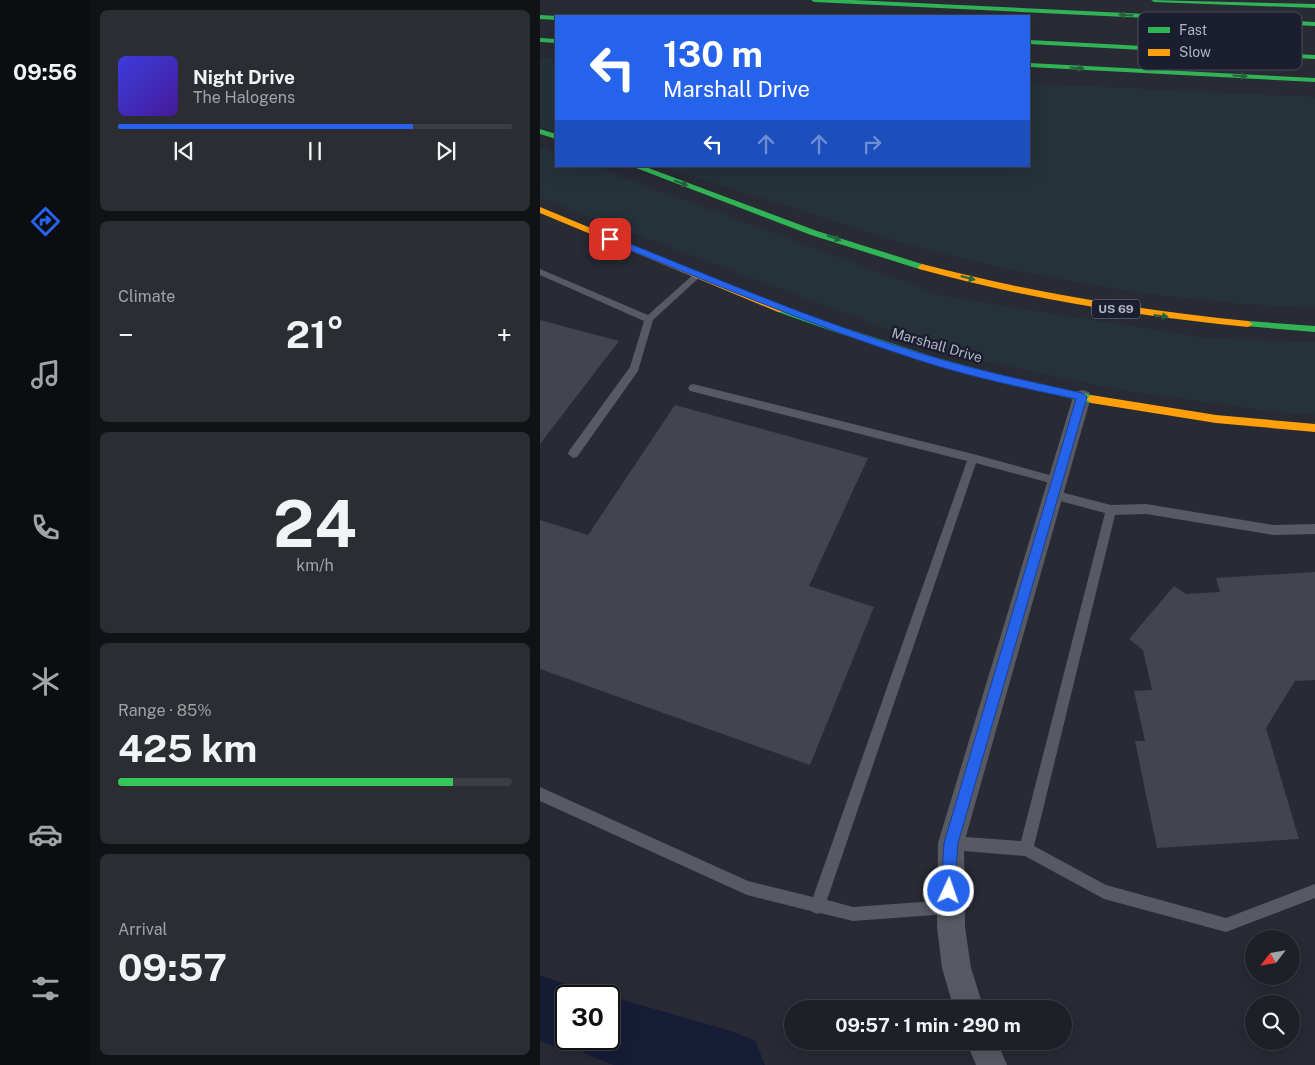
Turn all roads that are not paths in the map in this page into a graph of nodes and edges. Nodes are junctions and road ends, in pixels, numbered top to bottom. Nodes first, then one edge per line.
1 (814, 0) edge
2 (1154, 0) edge
3 (1315, 6) edge
4 (1138, 16) edge
5 (540, 17) edge
6 (555, 18) edge
7 (1302, 23) edge
8 (1315, 24) edge
9 (540, 40) edge
10 (555, 41) edge
11 (1030, 42) edge
12 (1138, 48) edge
13 (1302, 55) edge
14 (1315, 55) edge
15 (1030, 65) edge
16 (1315, 80) edge
17 (540, 131) edge
18 (555, 137) edge
19 (638, 167) edge
20 (540, 210) edge
21 (540, 272) edge
22 (698, 275) junction
23 (649, 319) junction
24 (1315, 329) edge
25 (693, 388) dead end
26 (1082, 397) junction
27 (1315, 428) edge
28 (573, 454) dead end
29 (973, 458) junction
30 (1055, 488) junction
31 (1111, 510) junction
32 (1315, 529) edge
33 (540, 794) edge
34 (951, 843) junction
35 (1026, 850) junction
36 (1315, 891) edge
37 (817, 907) junction
38 (948, 907) junction
39 (966, 1000) edge
40 (985, 1050) edge
41 (992, 1065) edge

4 -> 1 main road
2 - 3 main road
5 - 6 main road
8 -> 7 main road
9 - 10 main road
11 - 12 main road
13 - 14 main road
15 -> 16 main road
17 - 18 main road
19 -> 24 main road, US 69
20 - 22 main road, Marshall Drive
21 - 23 lane
22 - 23 lane
22 - 26 main road, Marshall Drive
23 - 28 lane
25 - 29 lane
26 - 27 main road, Marshall Drive
26 - 30 street
29 - 30 lane
29 - 37 lane
30 - 31 lane
30 - 34 street
31 - 32 lane
31 - 35 lane
33 - 37 lane
34 - 35 lane
34 - 38 street
35 - 36 lane
37 - 38 lane
38 - 39 street
40 - 41 street

